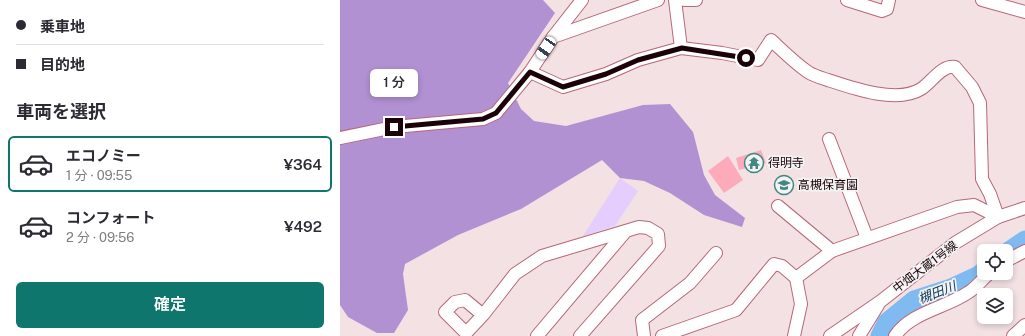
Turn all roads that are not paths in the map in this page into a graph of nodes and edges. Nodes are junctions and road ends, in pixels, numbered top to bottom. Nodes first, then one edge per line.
1 (582, 0) edge
2 (658, 0) edge
3 (675, 0) edge
4 (684, 0) edge
5 (696, 0) edge
6 (847, 0) edge
7 (888, 0) edge
8 (982, 0) edge
9 (1025, 12) edge
10 (553, 36) junction
11 (682, 48) junction
12 (530, 72) junction
13 (340, 138) edge
14 (829, 139) dead end
15 (778, 206) dead end
16 (1025, 208) edge
17 (998, 217) junction
18 (626, 231) junction
19 (867, 238) junction
20 (832, 251) junction
21 (1025, 251) edge
22 (716, 253) dead end
23 (1013, 257) edge
24 (796, 278) junction
25 (982, 280) edge
26 (881, 301) junction
27 (483, 315) dead end
28 (1025, 325) edge
29 (538, 336) edge
30 (580, 336) edge
31 (644, 336) edge
32 (662, 336) edge
33 (794, 336) edge
34 (830, 336) edge
35 (859, 336) edge
36 (895, 336) edge
37 (1013, 336) edge

1 - 10 street
2 - 10 street
3 - 11 street
4 - 5 street
6 - 7 street
8 - 9 street
10 - 12 street
11 - 12 street
11 - 17 street
12 - 13 street
14 - 19 street
15 - 20 street
16 - 17 street, 中畑大蔵1号線
17 - 19 street
17 - 26 street, 中畑大蔵1号線
18 - 27 street
18 - 29 street
18 - 30 street
19 - 20 street
20 - 24 street
21 - 23 street
22 - 31 street
24 - 32 street
24 - 33 street
25 - 36 street
26 - 34 street, 中畑大蔵1号線
26 - 35 street
28 - 37 street

